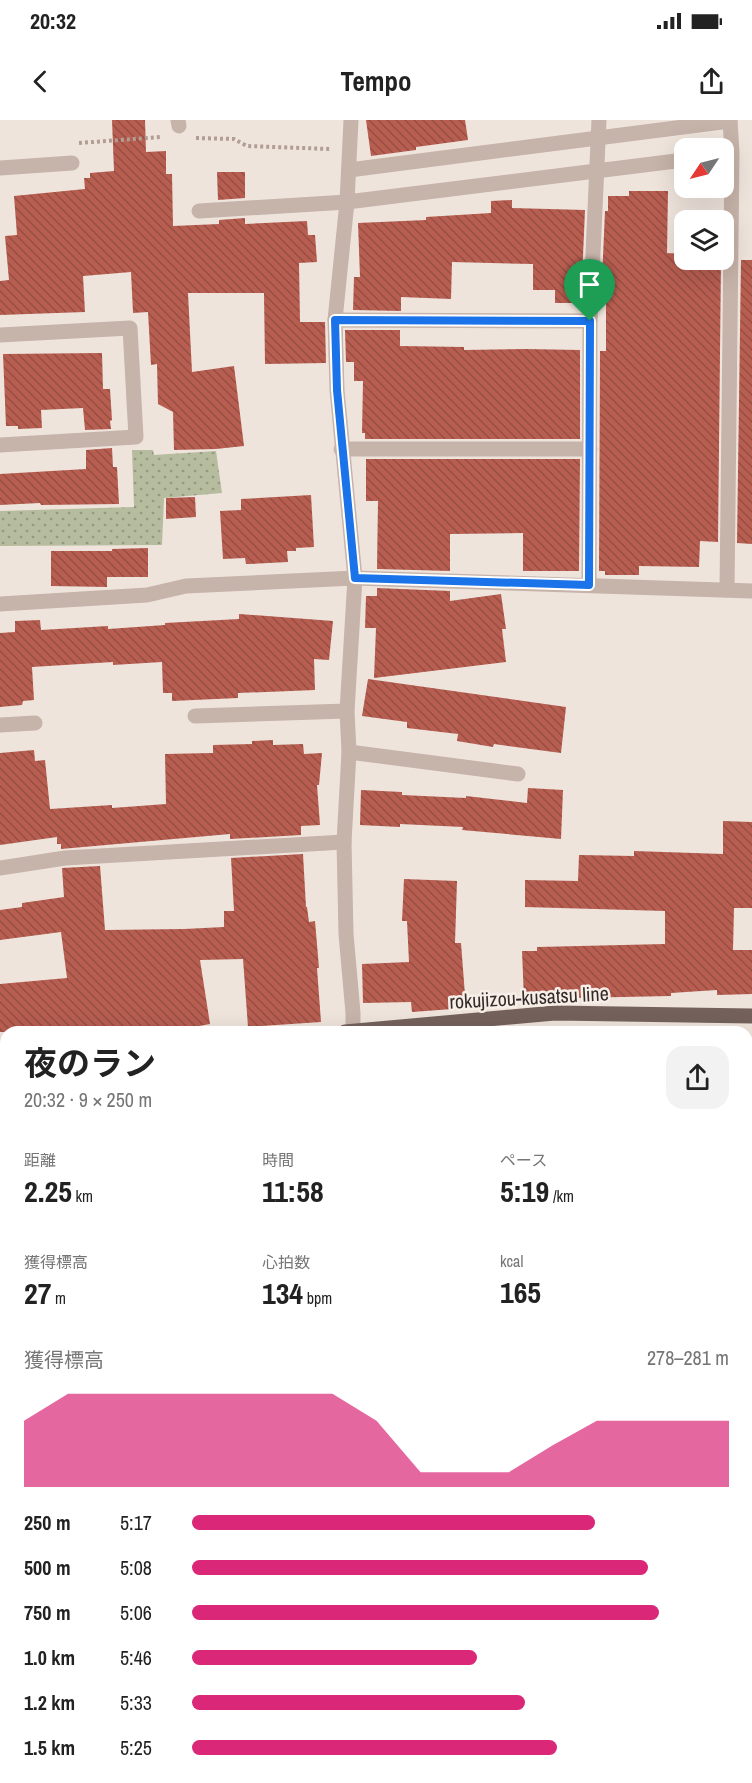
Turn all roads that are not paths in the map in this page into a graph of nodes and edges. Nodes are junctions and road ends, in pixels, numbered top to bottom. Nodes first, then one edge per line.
1 (351, 120) edge
2 (599, 120) edge
3 (730, 121) edge
4 (599, 138) junction
5 (729, 138) edge
6 (674, 161) edge
7 (69, 163) road end
8 (0, 168) edge
9 (349, 170) junction
10 (598, 171) junction
11 (728, 198) edge
12 (347, 202) junction
13 (199, 211) dead end
14 (335, 320) junction
15 (590, 321) junction
16 (0, 335) edge
17 (0, 445) edge
18 (341, 448) junction
19 (590, 449) junction
20 (355, 578) junction
21 (589, 585) junction
22 (727, 590) junction
23 (752, 591) edge
24 (0, 604) edge
25 (347, 711) junction
26 (195, 716) dead end
27 (35, 723) dead end
28 (0, 725) edge
29 (349, 752) junction
30 (518, 774) dead end
31 (344, 842) junction
32 (0, 868) edge
33 (752, 1016) edge
34 (351, 1026) edge
35 (415, 1026) edge

1 - 9 street
2 - 4 street
3 - 4 street
3 - 5 street
4 - 9 street
4 - 10 street
6 - 10 street
7 - 8 street
9 - 12 street
10 - 12 street
10 - 15 street
11 - 22 street
12 - 13 street
12 - 14 street
14 - 15 street
14 - 18 street
15 - 19 street
16 - 17 street
18 - 19 street
18 - 20 street
19 - 21 street
20 - 21 street
20 - 24 street
20 - 25 street
21 - 22 street
22 - 23 street
25 - 26 street
25 - 29 street
27 - 28 street
29 - 30 street
29 - 31 street
31 - 32 street
31 - 34 street
33 - 35 main road, rokujizou-kusatsu line

